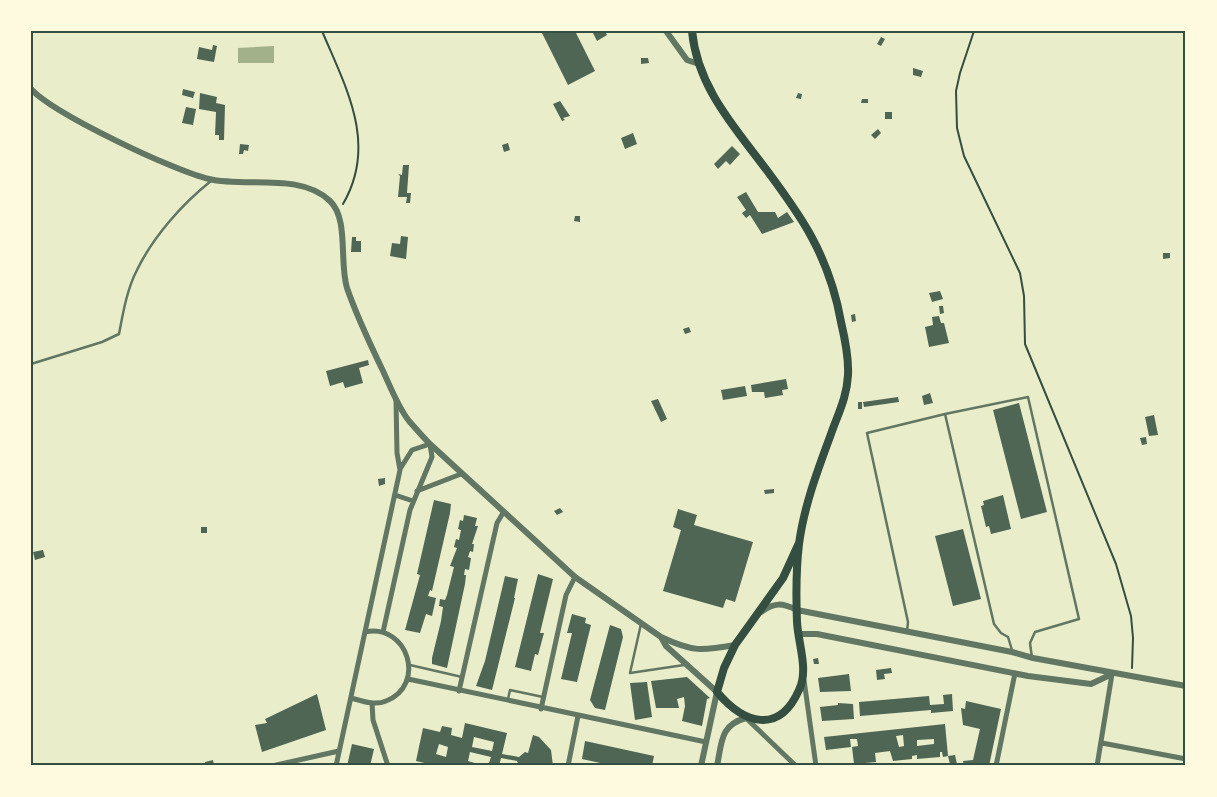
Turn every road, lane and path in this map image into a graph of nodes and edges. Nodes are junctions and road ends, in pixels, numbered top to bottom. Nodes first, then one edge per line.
1 (322, 31) edge
2 (666, 31) edge
3 (692, 31) edge
4 (974, 31) edge
5 (700, 64) junction
6 (31, 89) edge
7 (212, 180) junction
8 (338, 213) junction
9 (31, 364) edge
10 (396, 397) junction
11 (945, 414) junction
12 (430, 444) junction
13 (400, 470) junction
14 (461, 474) junction
15 (417, 491) junction
16 (395, 496) junction
17 (413, 501) junction
18 (503, 513) junction
19 (799, 544) junction
20 (575, 577) junction
21 (797, 610) junction
22 (758, 614) junction
23 (642, 623) junction
24 (906, 631) junction
25 (365, 632) junction
26 (383, 632) junction
27 (798, 634) junction
28 (661, 637) junction
29 (735, 645) junction
30 (1012, 652) junction
31 (1033, 658) junction
32 (410, 665) junction
33 (686, 665) junction
34 (1015, 673) junction
35 (1112, 674) junction
36 (1131, 675) junction
37 (462, 677) junction
38 (408, 679) junction
39 (804, 680) junction
40 (1186, 686) edge
41 (459, 691) junction
42 (717, 692) junction
43 (351, 698) junction
44 (543, 698) junction
45 (508, 701) junction
46 (372, 703) junction
47 (541, 708) junction
48 (578, 716) junction
49 (746, 718) junction
50 (706, 742) junction
51 (1102, 743) junction
52 (339, 752) junction
53 (1186, 759) edge
54 (272, 766) edge
55 (336, 766) edge
56 (388, 766) edge
57 (568, 766) edge
58 (702, 766) edge
59 (717, 766) edge
60 (796, 766) edge
61 (816, 766) edge
62 (996, 766) edge
63 (1097, 766) edge

1 - 8 path
2 - 5 street
3 - 5 main road
4 - 36 path
5 - 19 main road
6 - 7 street
7 - 8 street
7 - 9 lane
8 - 10 street
10 - 12 street
10 - 13 street
11 - 24 lane
11 - 30 lane
11 - 31 lane
12 - 13 street
12 - 14 street
12 - 15 street
13 - 16 street
14 - 15 street
14 - 18 street
15 - 17 street
16 - 17 street
16 - 25 street
17 - 26 street
18 - 20 street
18 - 37 street
19 - 21 main road
19 - 22 main road
20 - 23 street
20 - 44 street
21 - 22 street
21 - 24 street
21 - 27 main road
22 - 29 main road
23 - 28 street
23 - 33 lane
24 - 30 street
25 - 26 street
25 - 43 street
26 - 32 street
27 - 34 street
27 - 39 main road
28 - 29 street
28 - 33 street
29 - 42 main road
30 - 31 street
31 - 35 street
32 - 37 lane
32 - 38 street
33 - 42 street
34 - 35 street
34 - 62 street
35 - 36 street
35 - 51 street
36 - 40 street
37 - 41 street
38 - 41 street
38 - 46 street
39 - 49 main road
39 - 61 street
41 - 45 street
42 - 49 main road
42 - 50 street
43 - 46 street
43 - 52 street
44 - 45 lane
44 - 47 street
45 - 47 street
46 - 56 street
47 - 48 street
48 - 50 street
48 - 57 street
49 - 59 street
49 - 60 street
50 - 58 street
51 - 53 street
51 - 63 street
52 - 54 street
52 - 55 street

